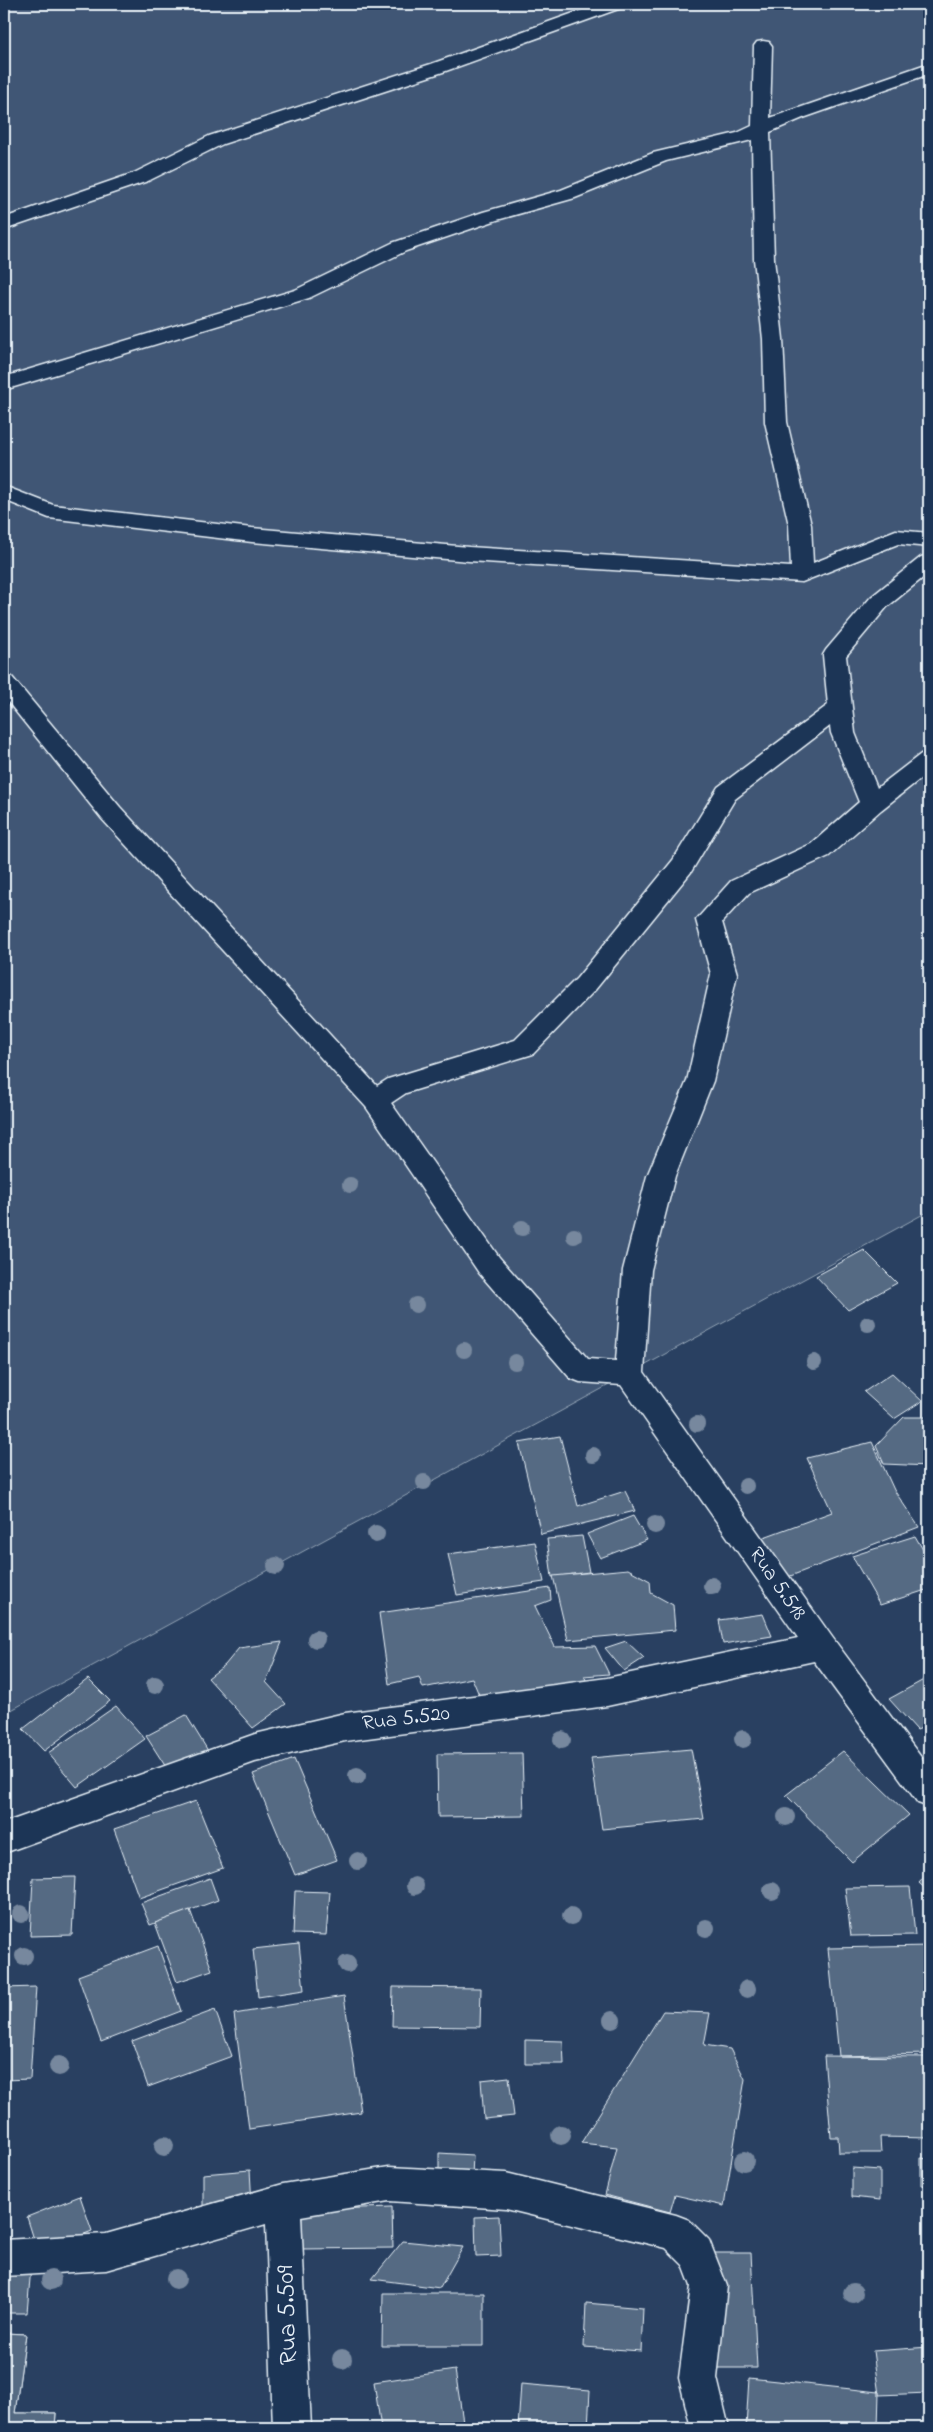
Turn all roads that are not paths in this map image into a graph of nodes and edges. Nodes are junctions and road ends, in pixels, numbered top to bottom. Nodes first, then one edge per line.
1 (615, 4) edge
2 (763, 46) dead end
3 (929, 68) edge
4 (761, 128) junction
5 (4, 224) edge
6 (4, 384) edge
7 (4, 492) edge
8 (929, 540) edge
9 (929, 562) edge
10 (802, 576) junction
11 (4, 682) edge
12 (839, 708) junction
13 (929, 760) edge
14 (872, 804) junction
15 (375, 1100) junction
16 (629, 1374) junction
17 (821, 1646) junction
18 (929, 1793) edge
19 (4, 1838) edge
20 (283, 2202) junction
21 (4, 2258) edge
22 (292, 2428) edge
23 (710, 2428) edge

1 - 5 street
2 - 4 street
3 - 4 street
4 - 6 street
4 - 10 street
7 - 10 street
8 - 10 street
9 - 12 street
11 - 15 street
12 - 14 street
12 - 15 street
13 - 14 street
14 - 16 street
15 - 16 street
16 - 17 street, Rua 5.518
17 - 18 street, Rua 5.518
17 - 19 street, Rua 5.520
20 - 21 street
20 - 22 street, Rua 5.509
20 - 23 street

